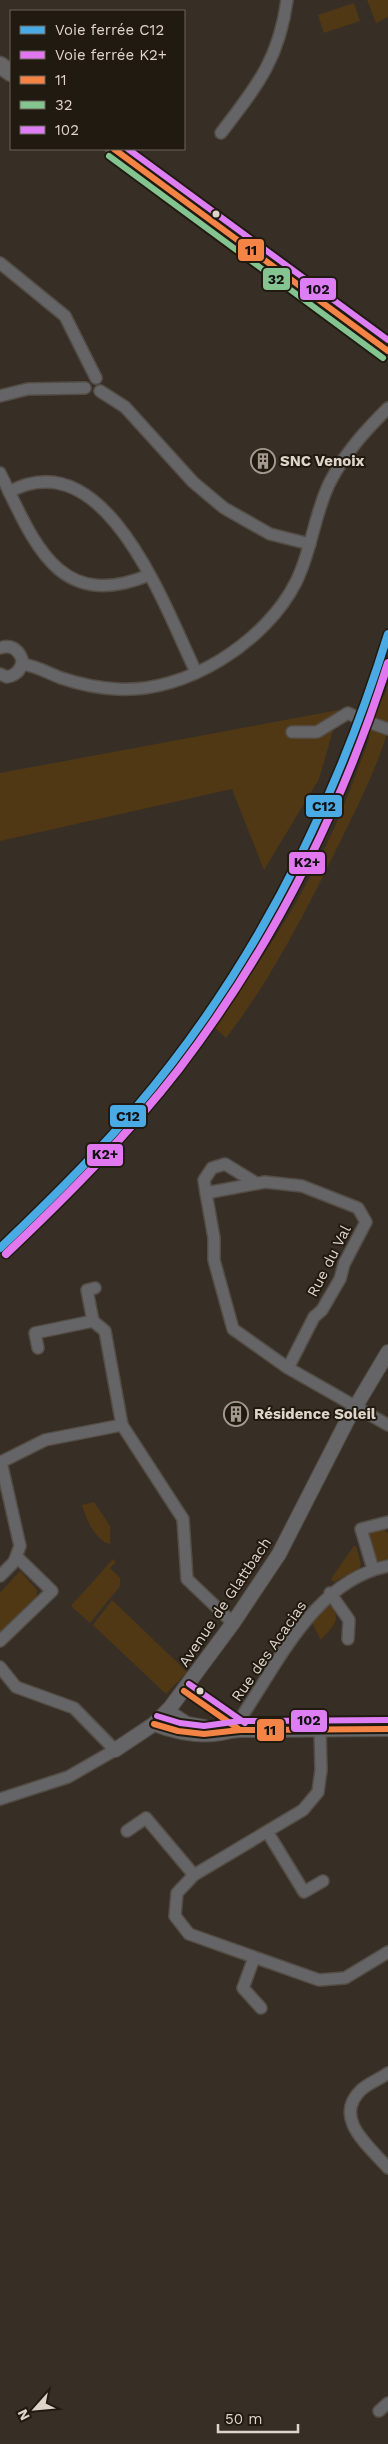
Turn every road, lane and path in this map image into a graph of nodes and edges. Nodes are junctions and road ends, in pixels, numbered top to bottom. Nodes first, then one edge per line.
1 (287, 0) edge
2 (0, 64) edge
3 (10, 72) edge
4 (221, 134) dead end
5 (115, 150) edge
6 (0, 265) edge
7 (388, 351) edge
8 (96, 378) junction
9 (84, 388) junction
10 (100, 391) junction
11 (0, 396) edge
12 (388, 408) edge
13 (0, 474) edge
14 (9, 492) junction
15 (310, 544) junction
16 (149, 575) junction
17 (0, 648) edge
18 (22, 664) junction
19 (196, 672) junction
20 (0, 674) edge
21 (356, 717) dead end
22 (368, 722) dead end
23 (388, 729) edge
24 (292, 732) dead end
25 (256, 1183) junction
26 (206, 1193) junction
27 (95, 1288) dead end
28 (93, 1321) junction
29 (38, 1348) dead end
30 (388, 1352) edge
31 (288, 1368) junction
32 (356, 1407) junction
33 (122, 1425) junction
34 (388, 1425) edge
35 (1, 1461) edge
36 (388, 1522) edge
37 (17, 1558) junction
38 (388, 1566) edge
39 (372, 1569) junction
40 (0, 1576) edge
41 (330, 1593) junction
42 (233, 1623) junction
43 (348, 1639) dead end
44 (0, 1641) edge
45 (0, 1667) edge
46 (168, 1710) junction
47 (154, 1724) junction
48 (320, 1729) junction
49 (388, 1729) edge
50 (234, 1730) junction
51 (115, 1750) junction
52 (0, 1800) edge
53 (127, 1831) dead end
54 (268, 1833) junction
55 (194, 1876) junction
56 (323, 1881) dead end
57 (388, 1952) edge
58 (254, 1958) junction
59 (261, 2008) dead end
60 (388, 2073) edge
61 (388, 2168) edge

1 - 4 street
2 - 3 main road
5 - 7 main road
6 - 8 street
8 - 9 street
8 - 10 street
9 - 10 street
9 - 11 street
10 - 15 street
12 - 15 street
13 - 14 street
14 - 16 street
14 - 16 street
15 - 19 street
16 - 19 street
17 - 18 street
18 - 19 street
18 - 20 street
21 - 24 street
22 - 23 street
25 - 26 street, Rue du Val
25 - 26 street, Rue du Val
25 - 31 street, Rue du Val
26 - 31 street, Rue du Val
27 - 28 street
28 - 29 street
28 - 33 street
30 - 32 street, Avenue de Glattbach
31 - 32 street, Rue du Val
32 - 34 street, Rue du Val
32 - 42 street, Avenue de Glattbach
33 - 35 street
33 - 42 street
35 - 37 street
36 - 39 street
37 - 40 street
37 - 44 street
38 - 39 street, Rue des Acacias
39 - 41 street, Rue des Acacias
41 - 43 street
41 - 50 street, Rue des Acacias
42 - 46 street, Avenue de Glattbach
45 - 51 street
46 - 47 street, Avenue de Glattbach
46 - 50 street
47 - 50 street
47 - 51 street, Avenue de Glattbach
48 - 49 street
48 - 50 street
48 - 54 street
51 - 52 street
53 - 55 street
54 - 55 street
54 - 56 street
55 - 58 street
57 - 58 street
58 - 59 street
60 - 61 street

